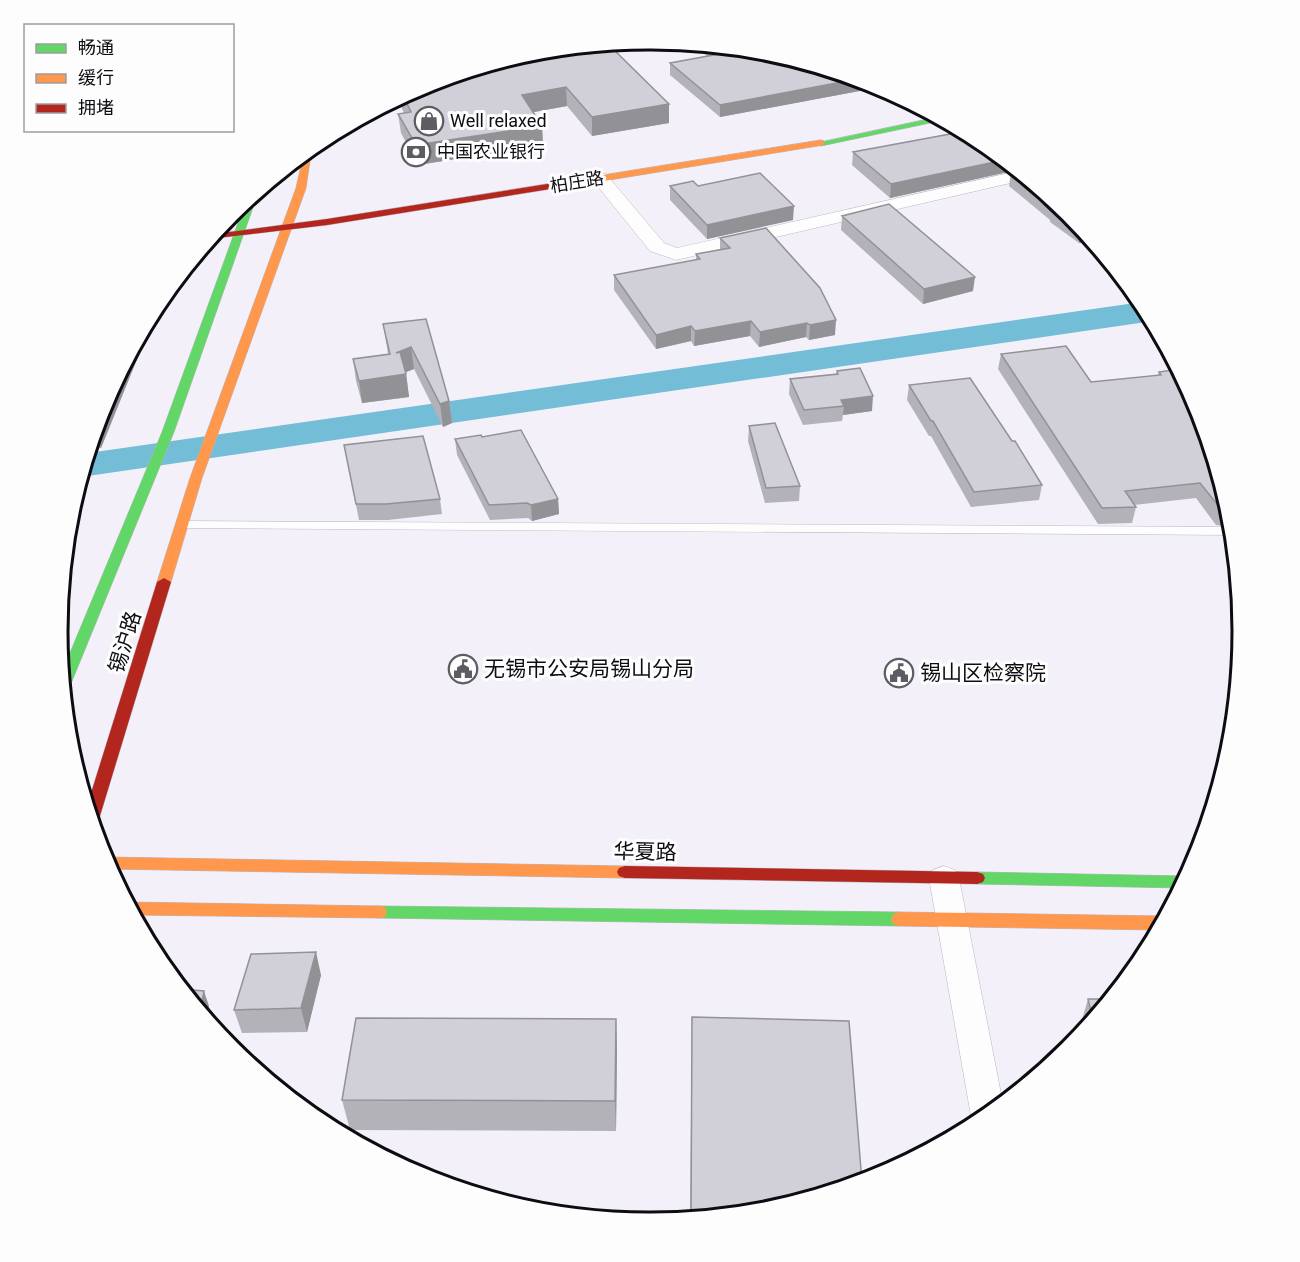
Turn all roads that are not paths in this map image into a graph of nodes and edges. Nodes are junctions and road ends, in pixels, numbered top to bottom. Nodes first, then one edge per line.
1 (930, 121) edge
2 (306, 163) edge
3 (1013, 177) edge
4 (600, 178) junction
5 (299, 207) junction
6 (245, 215) joint
7 (286, 227) junction
8 (238, 233) junction
9 (225, 235) edge
10 (184, 525) junction
11 (1222, 531) edge
12 (70, 669) edge
13 (95, 806) edge
14 (117, 863) edge
15 (944, 878) junction
16 (1175, 882) edge
17 (139, 908) edge
18 (952, 920) junction
19 (1153, 923) edge
20 (986, 1105) edge

1 - 4 street, 柏庄路
2 - 5 street
3 - 4 street
4 - 7 street, 柏庄路
5 - 6 street
5 - 7 street
6 - 8 street
7 - 8 street, 柏庄路
7 - 10 street, 锡沪路
8 - 9 street, 柏庄路
8 - 12 street
10 - 11 lane
10 - 13 street, 锡沪路
14 - 15 street, 华夏路
15 - 16 street, 华夏路
15 - 18 street
17 - 18 street
18 - 19 street
18 - 20 street

